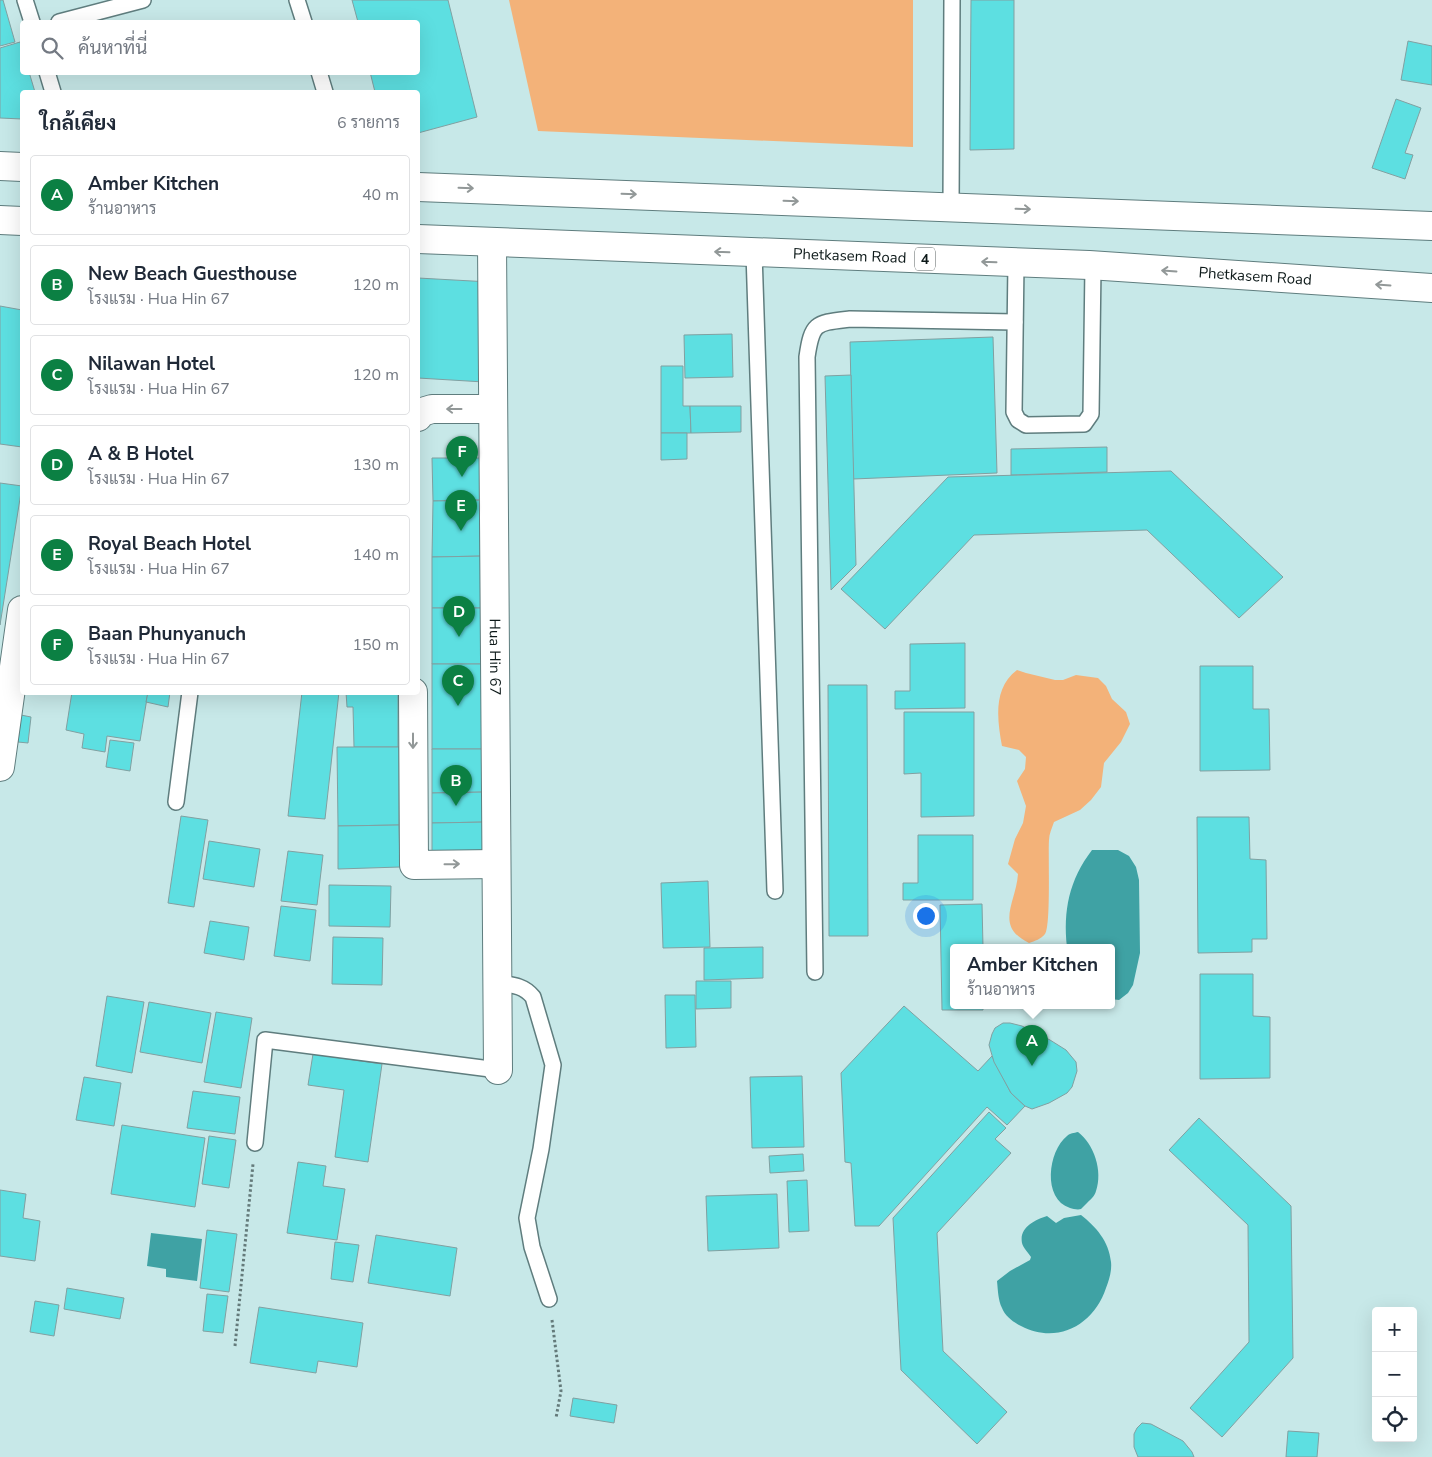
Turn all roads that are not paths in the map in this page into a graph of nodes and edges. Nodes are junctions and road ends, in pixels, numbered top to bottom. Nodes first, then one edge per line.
1 (25, 0) edge
2 (143, 0) edge
3 (296, 0) edge
4 (952, 0) edge
5 (31, 20) edge
6 (67, 20) edge
7 (303, 20) edge
8 (48, 75) edge
9 (320, 75) edge
10 (52, 90) edge
11 (324, 90) edge
12 (0, 166) edge
13 (20, 167) edge
14 (420, 187) edge
15 (951, 206) junction
16 (0, 220) edge
17 (20, 221) edge
18 (1432, 226) edge
19 (420, 239) edge
20 (492, 243) junction
21 (754, 253) junction
22 (1016, 263) junction
23 (1093, 266) junction
24 (1432, 288) edge
25 (1015, 322) junction
26 (494, 409) junction
27 (420, 414) edge
28 (20, 624) edge
29 (190, 695) edge
30 (413, 695) edge
31 (0, 767) edge
32 (176, 802) dead end
33 (496, 864) junction
34 (774, 891) dead end
35 (815, 972) dead end
36 (497, 983) junction
37 (498, 1070) joint
38 (255, 1143) road end
39 (549, 1300) road end

1 - 5 lane
2 - 6 lane
3 - 7 lane
4 - 15 lane
8 - 10 lane
9 - 11 lane
12 - 13 main road
14 -> 15 main road
15 -> 18 main road
16 - 17 main road
19 - 20 main road, Phetkasem Road / 4
21 -> 20 main road, Phetkasem Road / 4
20 - 26 main road, Hua Hin 67
22 -> 21 main road, Phetkasem Road / 4
21 - 34 lane
22 - 23 main road, Phetkasem Road / 4
22 - 25 lane
24 -> 23 main road, Phetkasem Road / 4
23 - 25 lane
25 - 35 lane
26 -> 27 main road
26 - 33 main road, Hua Hin 67
28 - 31 main road
29 - 32 lane
30 -> 33 main road
33 - 36 main road, Hua Hin 67
36 - 37 main road, Hua Hin 67
36 - 39 lane
37 - 38 lane

